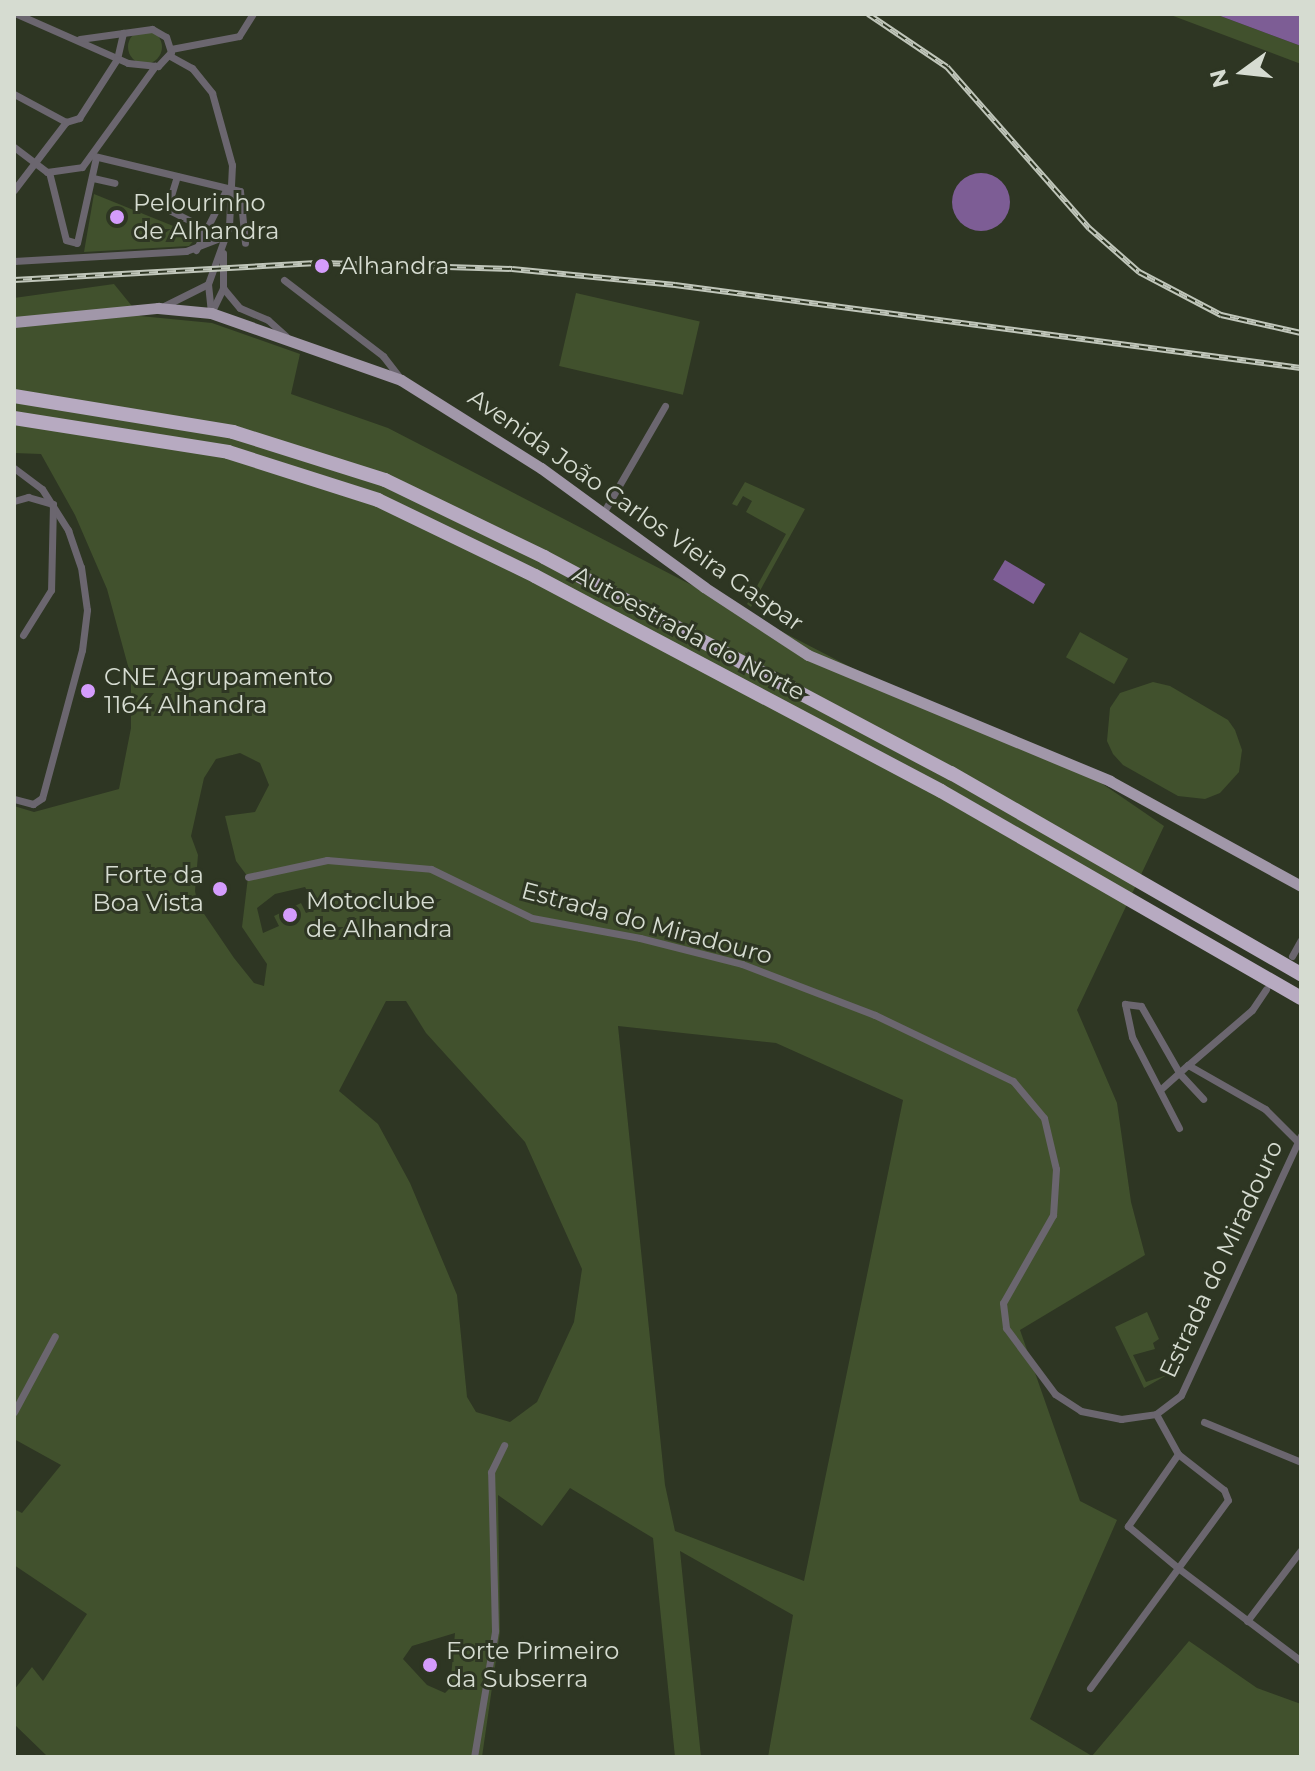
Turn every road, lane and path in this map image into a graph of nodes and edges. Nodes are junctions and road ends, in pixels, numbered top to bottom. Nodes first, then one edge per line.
1 (17, 14) edge
2 (253, 14) edge
3 (123, 33) junction
4 (80, 39) junction
5 (171, 52) junction
6 (117, 59) junction
7 (155, 66) junction
8 (14, 94) edge
9 (66, 122) junction
10 (14, 147) edge
11 (94, 156) junction
12 (35, 163) junction
13 (49, 172) junction
14 (177, 176) junction
15 (93, 178) junction
16 (114, 183) dead end
17 (227, 188) junction
18 (14, 190) edge
19 (202, 235) junction
20 (218, 239) dead end
21 (245, 243) dead end
22 (196, 250) junction
23 (223, 251) junction
24 (14, 261) edge
25 (284, 280) dead end
26 (208, 284) junction
27 (223, 288) junction
28 (158, 308) junction
29 (211, 313) junction
30 (14, 322) edge
31 (286, 336) junction
32 (401, 380) junction
33 (14, 396) edge
34 (665, 406) dead end
35 (14, 418) edge
36 (14, 468) edge
37 (15, 498) edge
38 (53, 504) junction
39 (602, 515) junction
40 (23, 635) dead end
41 (14, 799) edge
42 (248, 877) dead end
43 (1301, 886) edge
44 (1301, 940) edge
45 (1292, 956) dead end
46 (1301, 974) edge
47 (1266, 989) dead end
48 (1301, 998) edge
49 (1188, 1065) junction
50 (1180, 1074) junction
51 (1161, 1089) junction
52 (1203, 1099) dead end
53 (1179, 1128) dead end
54 (1299, 1138) edge
55 (55, 1336) dead end
56 (14, 1412) edge
57 (1156, 1414) junction
58 (1204, 1422) dead end
59 (504, 1445) dead end
60 (1178, 1454) junction
61 (1301, 1462) edge
62 (1301, 1550) edge
63 (1178, 1568) junction
64 (1247, 1621) junction
65 (1301, 1661) edge
66 (1090, 1688) dead end
67 (474, 1757) edge

1 - 4 street
2 - 5 street
3 - 4 street
3 - 5 street
3 - 6 street
4 - 6 street
5 - 7 street
5 - 23 street
6 - 7 street
6 - 9 street
7 - 11 street
8 - 9 street
9 - 12 street
10 - 12 street
11 - 13 street
11 - 14 street
11 - 15 street
12 - 13 street
12 - 18 street
13 - 15 street
14 - 17 street
14 - 19 street
15 - 16 street
17 - 19 street
17 - 21 street
19 - 22 street
20 - 22 street
22 - 24 street
23 - 26 street
23 - 27 street
25 - 32 street
26 - 28 street
26 - 29 street
27 - 29 street
27 - 31 street
28 - 29 main road, Avenida João Carlos Vieira Gaspar
28 - 30 main road, Avenida João Carlos Vieira Gaspar
29 - 31 main road, Avenida João Carlos Vieira Gaspar
31 - 32 main road, Avenida João Carlos Vieira Gaspar
32 - 39 main road, Avenida João Carlos Vieira Gaspar
33 - 46 highway, Autoestrada do Norte
34 - 39 street
35 - 48 highway, Autoestrada do Norte
36 - 38 street
37 - 38 street
38 - 40 street
38 - 41 street
39 - 43 main road, Avenida João Carlos Vieira Gaspar
42 - 57 street, Estrada do Miradouro
44 - 45 street
47 - 49 street
49 - 50 street
49 - 54 street
50 - 51 street
50 - 51 street
50 - 52 street
51 - 53 street
54 - 57 street, Estrada do Miradouro
55 - 56 street
57 - 60 street
58 - 61 street
59 - 67 street
60 - 63 street
60 - 63 street
62 - 64 street
63 - 64 street
63 - 66 street
64 - 65 street

